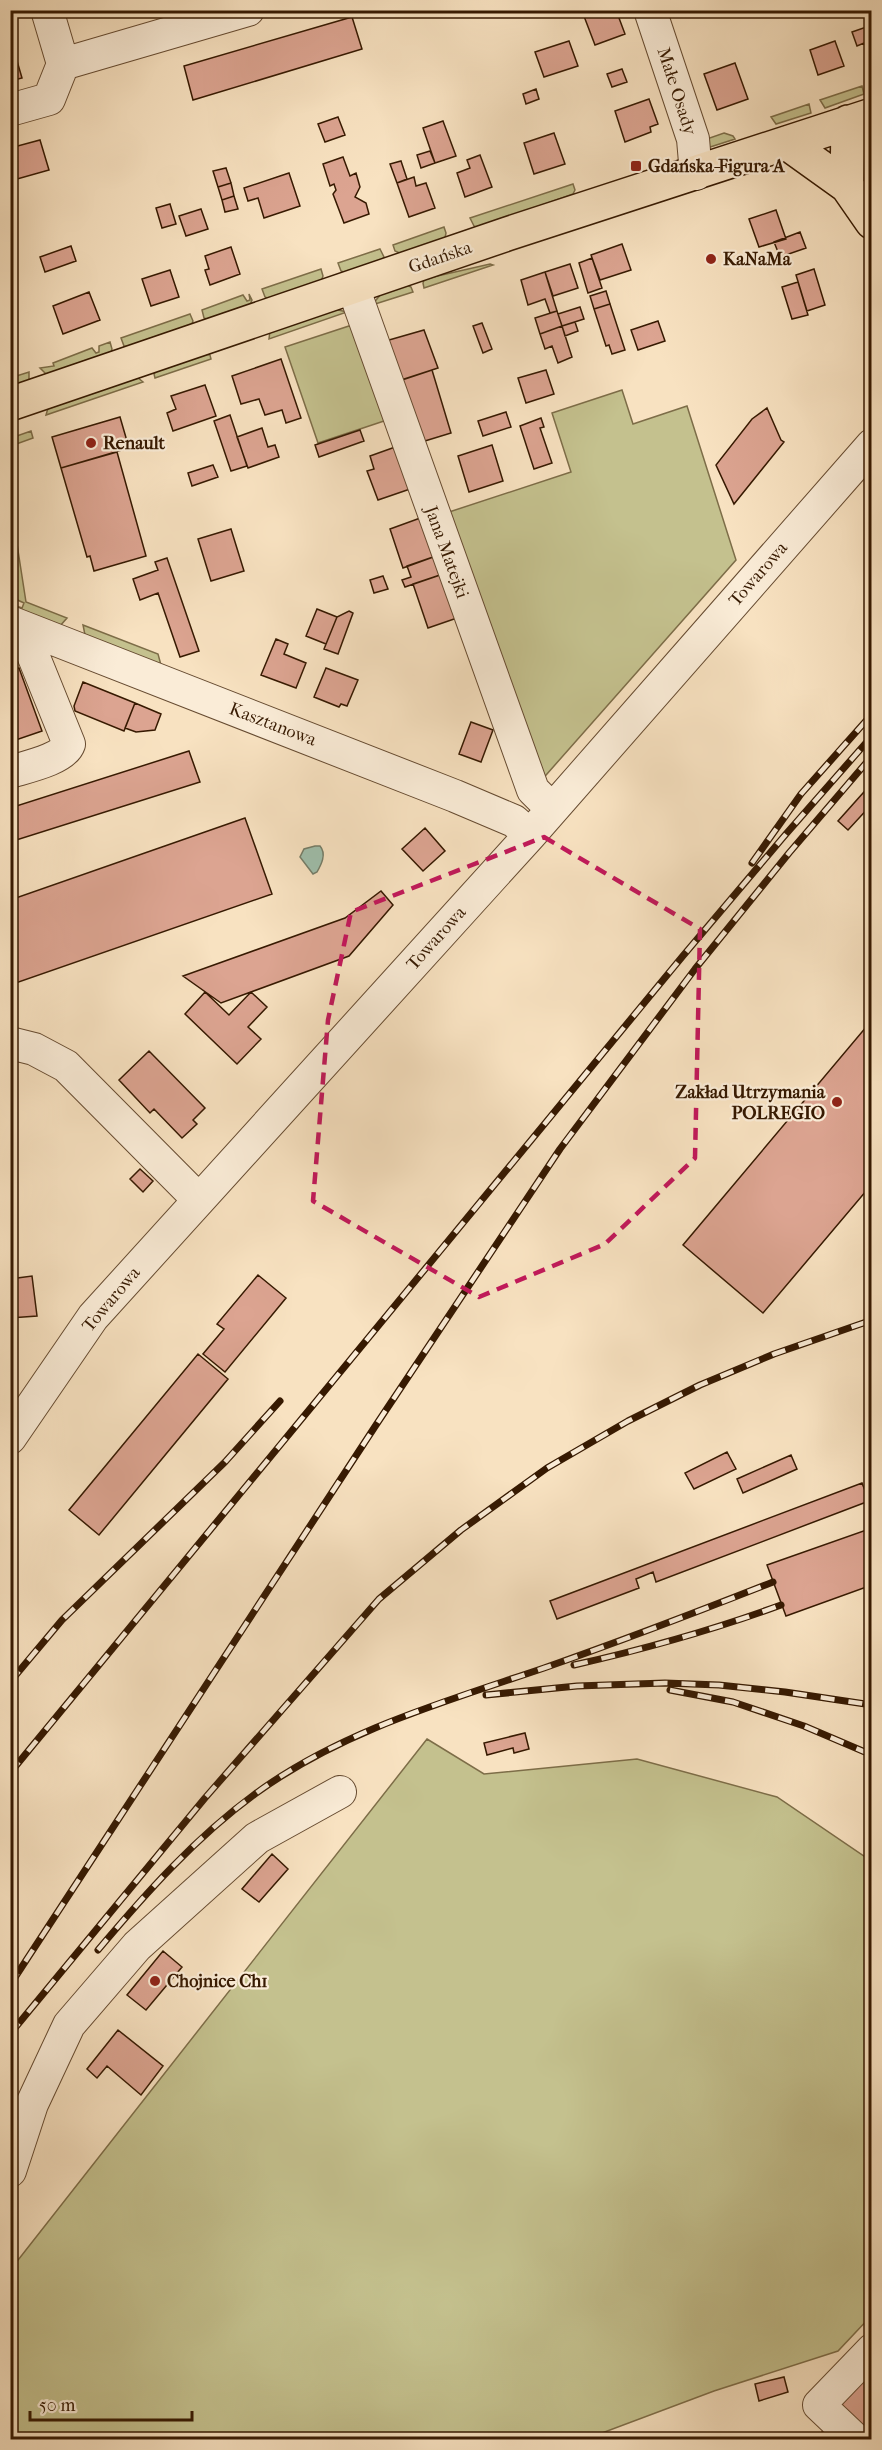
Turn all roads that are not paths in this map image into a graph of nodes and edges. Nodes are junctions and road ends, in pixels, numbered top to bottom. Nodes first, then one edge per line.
1 (47, 10) edge
2 (650, 10) edge
3 (228, 13) edge
4 (63, 64) junction
5 (10, 110) edge
6 (864, 127) edge
7 (787, 143) junction
8 (696, 174) junction
9 (847, 186) junction
10 (872, 222) edge
11 (353, 287) junction
12 (10, 404) edge
13 (872, 445) edge
14 (24, 628) edge
15 (10, 772) edge
16 (552, 809) junction
17 (530, 835) junction
18 (10, 1043) edge
19 (199, 1200) junction
20 (10, 1438) edge
21 (339, 1792) dead end
22 (10, 2171) edge
23 (872, 2350) edge
24 (856, 2439) edge

1 - 4 street
2 - 8 street, Małe Osady
3 - 4 street
4 - 5 street
6 - 7 main road, Gdańska
6 - 9 main road
7 - 8 main road, Gdańska
7 - 9 main road
8 - 11 main road, Gdańska
9 - 10 main road
11 - 12 main road, Gdańska
11 - 16 street, Jana Matejki
13 - 16 street, Towarowa
14 - 15 street
14 - 17 street, Kasztanowa
16 - 17 street, Towarowa
17 - 19 street, Towarowa
18 - 19 street
19 - 20 street, Towarowa
21 - 22 street
23 - 24 street

